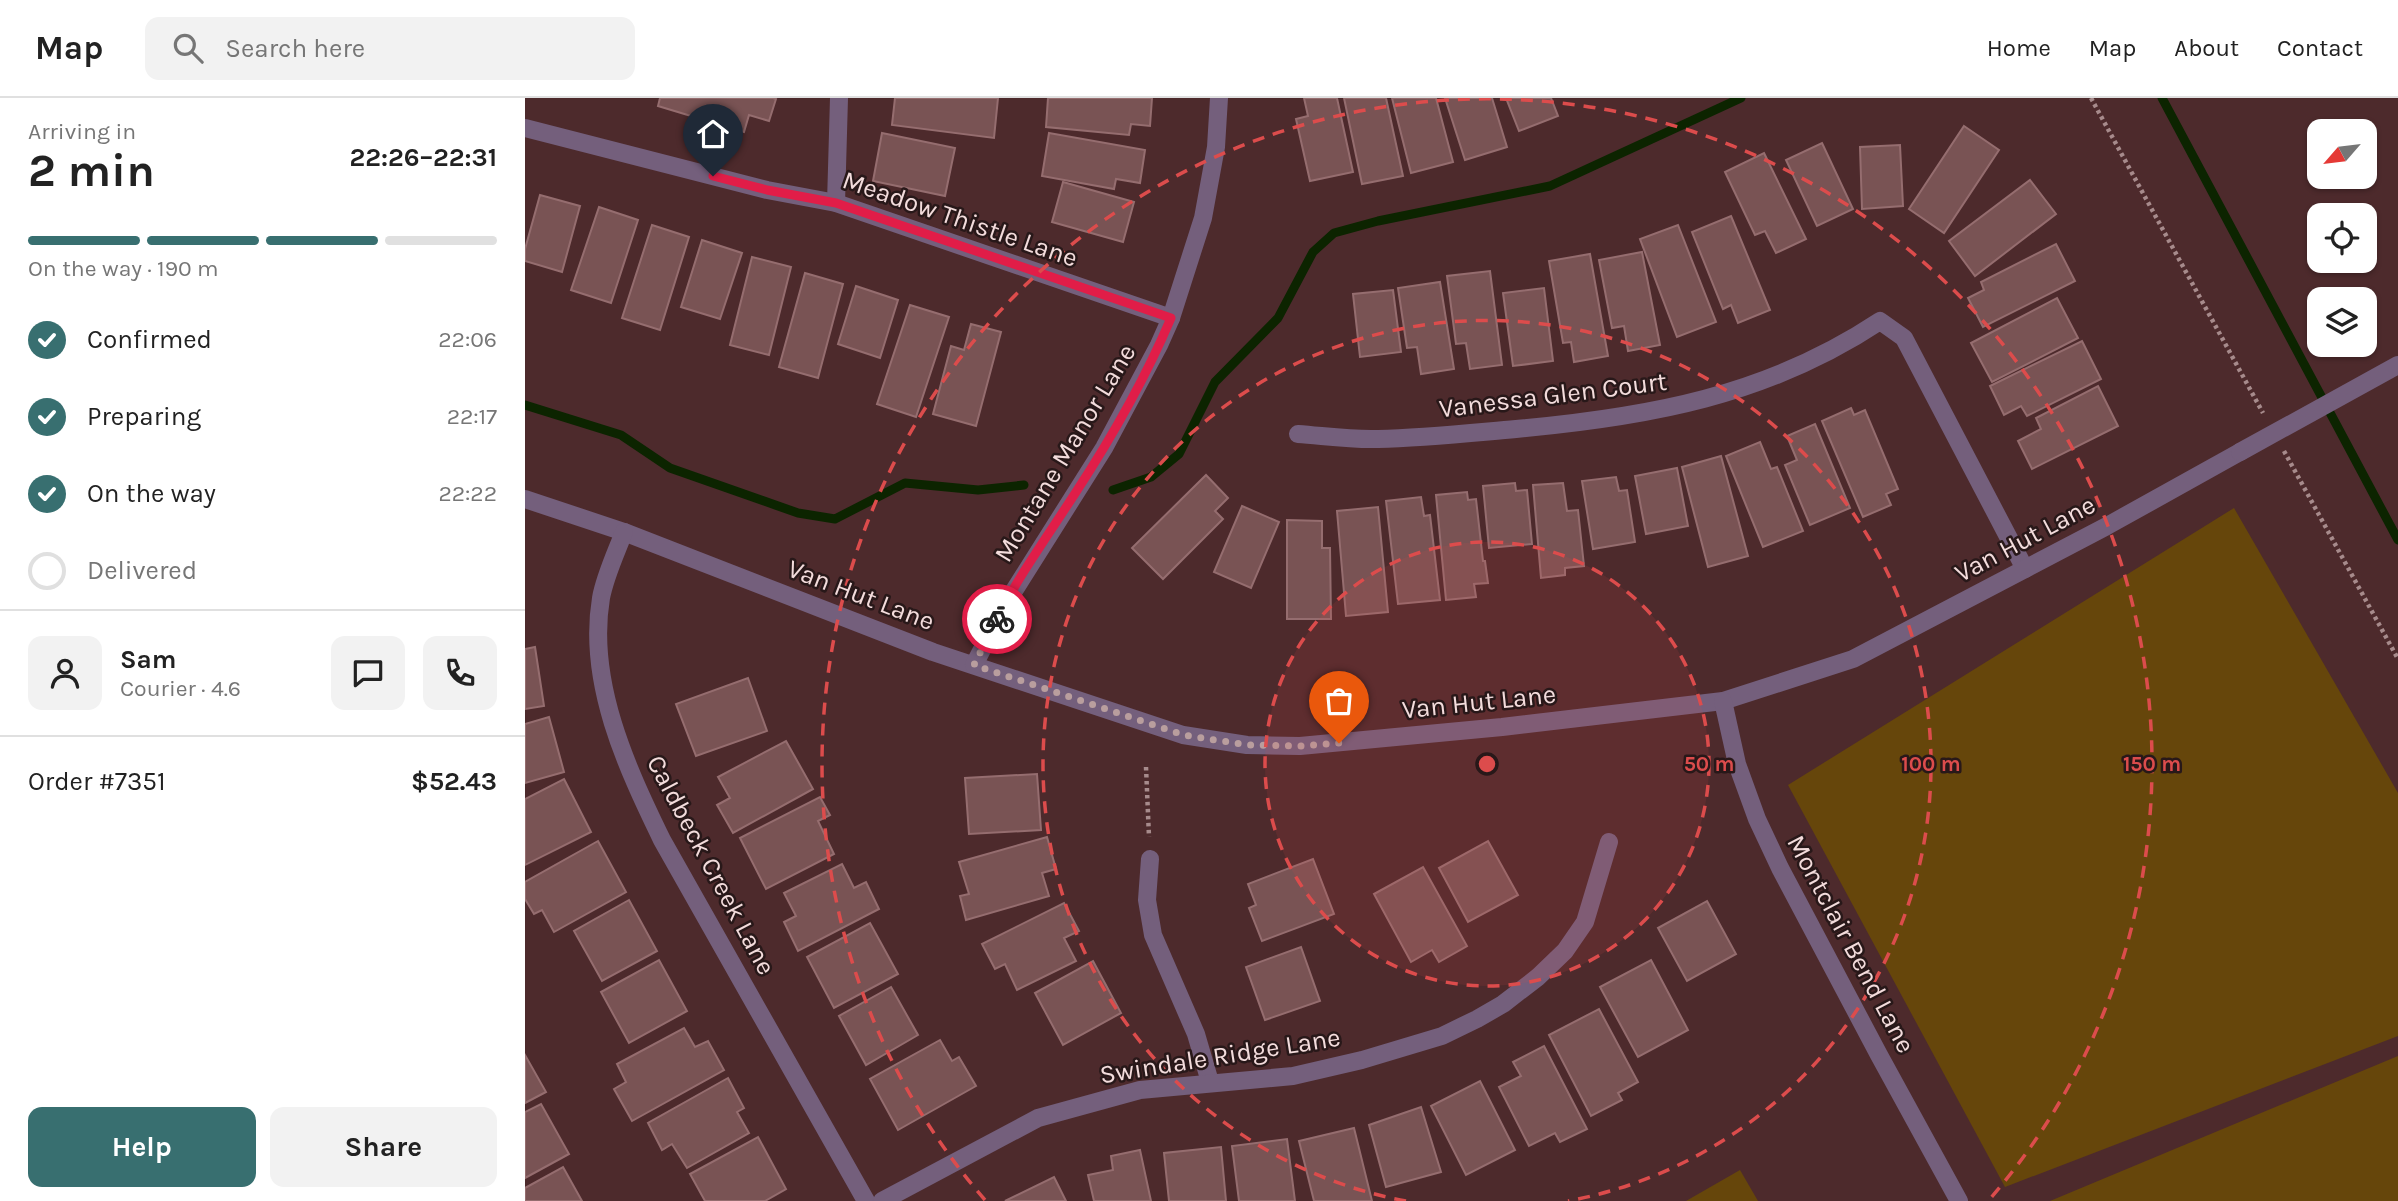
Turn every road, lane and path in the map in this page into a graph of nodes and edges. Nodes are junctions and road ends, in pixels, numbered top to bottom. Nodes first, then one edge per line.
1 (839, 98) edge
2 (1219, 98) edge
3 (2091, 98) edge
4 (525, 128) edge
5 (836, 203) junction
6 (1171, 318) junction
7 (2398, 365) edge
8 (2264, 414) dead end
9 (1298, 435) dead end
10 (2284, 450) dead end
11 (525, 499) edge
12 (624, 531) junction
13 (2025, 569) junction
14 (2398, 659) edge
15 (974, 665) junction
16 (1723, 701) junction
17 (1146, 767) dead end
18 (1609, 842) dead end
19 (1150, 859) joint
20 (1210, 1082) junction
21 (866, 1201) edge
22 (883, 1201) edge
23 (1959, 1201) edge

1 - 5 street
2 - 6 street, Montane Manor Lane
3 - 8 path
4 - 5 street, Meadow Thistle Lane
5 - 6 street, Meadow Thistle Lane
6 - 15 street, Montane Manor Lane
7 - 13 street, Van Hut Lane, bridge
9 - 13 street, Vanessa Glen Court
10 - 14 path
11 - 12 street, Van Hut Lane
12 - 15 street, Van Hut Lane
12 - 21 street, Caldbeck Creek Lane
13 - 16 street, Van Hut Lane
15 - 16 street, Van Hut Lane
16 - 23 street, Montclair Bend Lane
17 - 19 path
18 - 20 street, Swindale Ridge Lane
19 - 20 street
20 - 22 street, Swindale Ridge Lane

